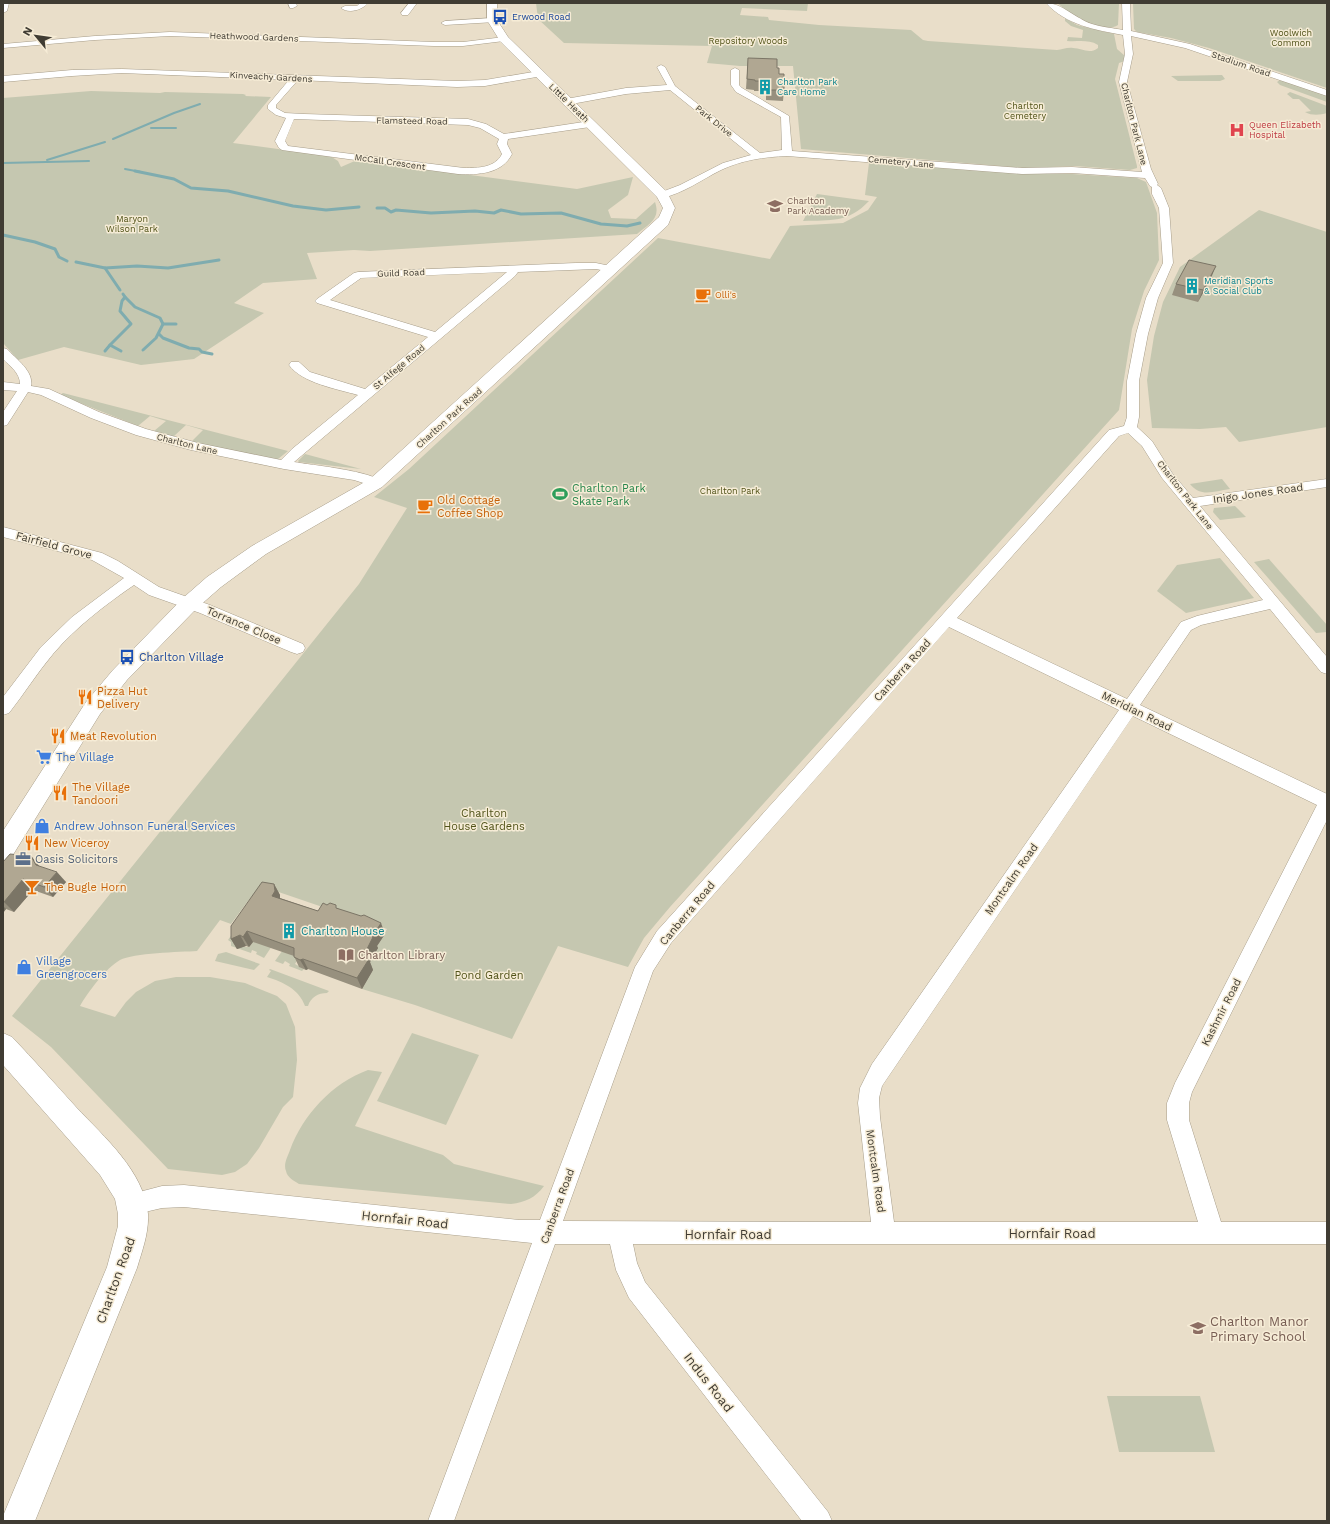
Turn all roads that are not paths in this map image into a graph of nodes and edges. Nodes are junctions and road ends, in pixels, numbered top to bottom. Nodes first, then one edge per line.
1 (4, 3) edge
2 (364, 3) edge
3 (413, 3) edge
4 (492, 3) edge
5 (1050, 3) edge
6 (1126, 3) edge
7 (345, 8) dead end
8 (3, 11) edge
9 (405, 13) dead end
10 (492, 20) junction
11 (445, 23) dead end
12 (1127, 33) junction
13 (1154, 38) junction
14 (504, 40) junction
15 (1127, 43) junction
16 (3, 46) edge
17 (661, 67) dead end
18 (735, 70) dead end
19 (539, 74) junction
20 (295, 78) junction
21 (3, 79) edge
22 (672, 87) junction
23 (1327, 93) edge
24 (566, 102) junction
25 (291, 116) junction
26 (590, 124) junction
27 (504, 137) junction
28 (787, 153) junction
29 (757, 156) junction
30 (1148, 175) junction
31 (662, 195) junction
32 (514, 268) junction
33 (611, 270) junction
34 (437, 336) junction
35 (3, 352) edge
36 (295, 365) dead end
37 (3, 386) edge
38 (25, 388) junction
39 (367, 394) junction
40 (3, 422) edge
41 (1130, 428) junction
42 (284, 465) junction
43 (376, 483) junction
44 (1327, 483) edge
45 (1190, 503) junction
46 (3, 532) edge
47 (134, 578) junction
48 (190, 603) junction
49 (1274, 603) junction
50 (947, 620) junction
51 (297, 648) dead end
52 (1327, 668) edge
53 (1130, 708) junction
54 (3, 709) edge
55 (1327, 802) edge
56 (3, 851) edge
57 (3, 1046) edge
58 (132, 1204) junction
59 (548, 1232) junction
60 (1212, 1232) junction
61 (1327, 1233) edge
62 (621, 1234) junction
63 (884, 1234) junction
64 (18, 1521) edge
65 (441, 1521) edge
66 (819, 1521) edge

1 - 8 street
2 - 7 street
3 - 9 street
4 - 10 main road
5 - 12 street, Stadium Road
6 - 12 street, Charlton Park Lane
10 - 11 street
10 - 14 main road, Little Heath
12 - 13 street, Stadium Road
12 - 15 street, Charlton Park Lane
13 - 15 street, Stadium Road
13 - 23 street, Stadium Road
14 - 16 street, Heathwood Gardens
14 - 19 main road, Little Heath
15 - 30 street, Charlton Park Lane
17 - 22 street, Park Drive
18 - 28 street
19 - 20 street, Kinveachy Gardens
19 - 24 main road, Little Heath
20 - 21 street, Kinveachy Gardens
20 - 25 street, Flamsteed Road
22 - 24 street
22 - 29 street, Park Drive
24 - 26 main road, Little Heath
25 - 27 street, Flamsteed Road
25 - 27 street, McCall Crescent
26 - 27 street
26 - 31 main road, Little Heath
28 - 29 street, Cemetery Lane
28 - 30 street, Cemetery Lane
29 - 31 street, Cemetery Lane
30 - 41 street, Charlton Park Lane
31 - 33 main road, Charlton Park Road
32 - 33 street, Guild Road
32 - 34 street, St Alfege Road
32 - 34 street, Guild Road
33 - 43 main road, Charlton Park Road
34 - 39 street, St Alfege Road
35 - 38 street
36 - 39 street
37 - 38 street, Charlton Lane
38 - 40 street
38 - 42 street, Charlton Lane
39 - 42 street, St Alfege Road
41 - 45 street, Charlton Park Lane
41 - 50 street, Canberra Road
42 - 43 street, Charlton Lane
43 - 48 main road, Charlton Park Road
44 - 45 street, Inigo Jones Road
45 - 49 street, Charlton Park Lane
46 - 47 street, Fairfield Grove
47 - 48 street, Fairfield Grove
47 - 54 street
48 - 51 street, Torrance Close
48 - 56 main road
49 - 52 street, Charlton Park Lane
49 - 53 street, Montcalm Road
50 - 53 street, Meridian Road
50 - 59 street, Canberra Road
53 - 55 street, Meridian Road
53 - 63 street, Montcalm Road
55 - 60 street, Kashmir Road
57 - 58 main road, Charlton Road
58 - 59 street, Hornfair Road
58 - 64 main road, Charlton Road
59 - 62 street, Hornfair Road
59 - 65 street, Canberra Road
60 - 61 street, Hornfair Road
60 - 63 street, Hornfair Road
62 - 63 street, Hornfair Road
62 - 66 street, Indus Road

